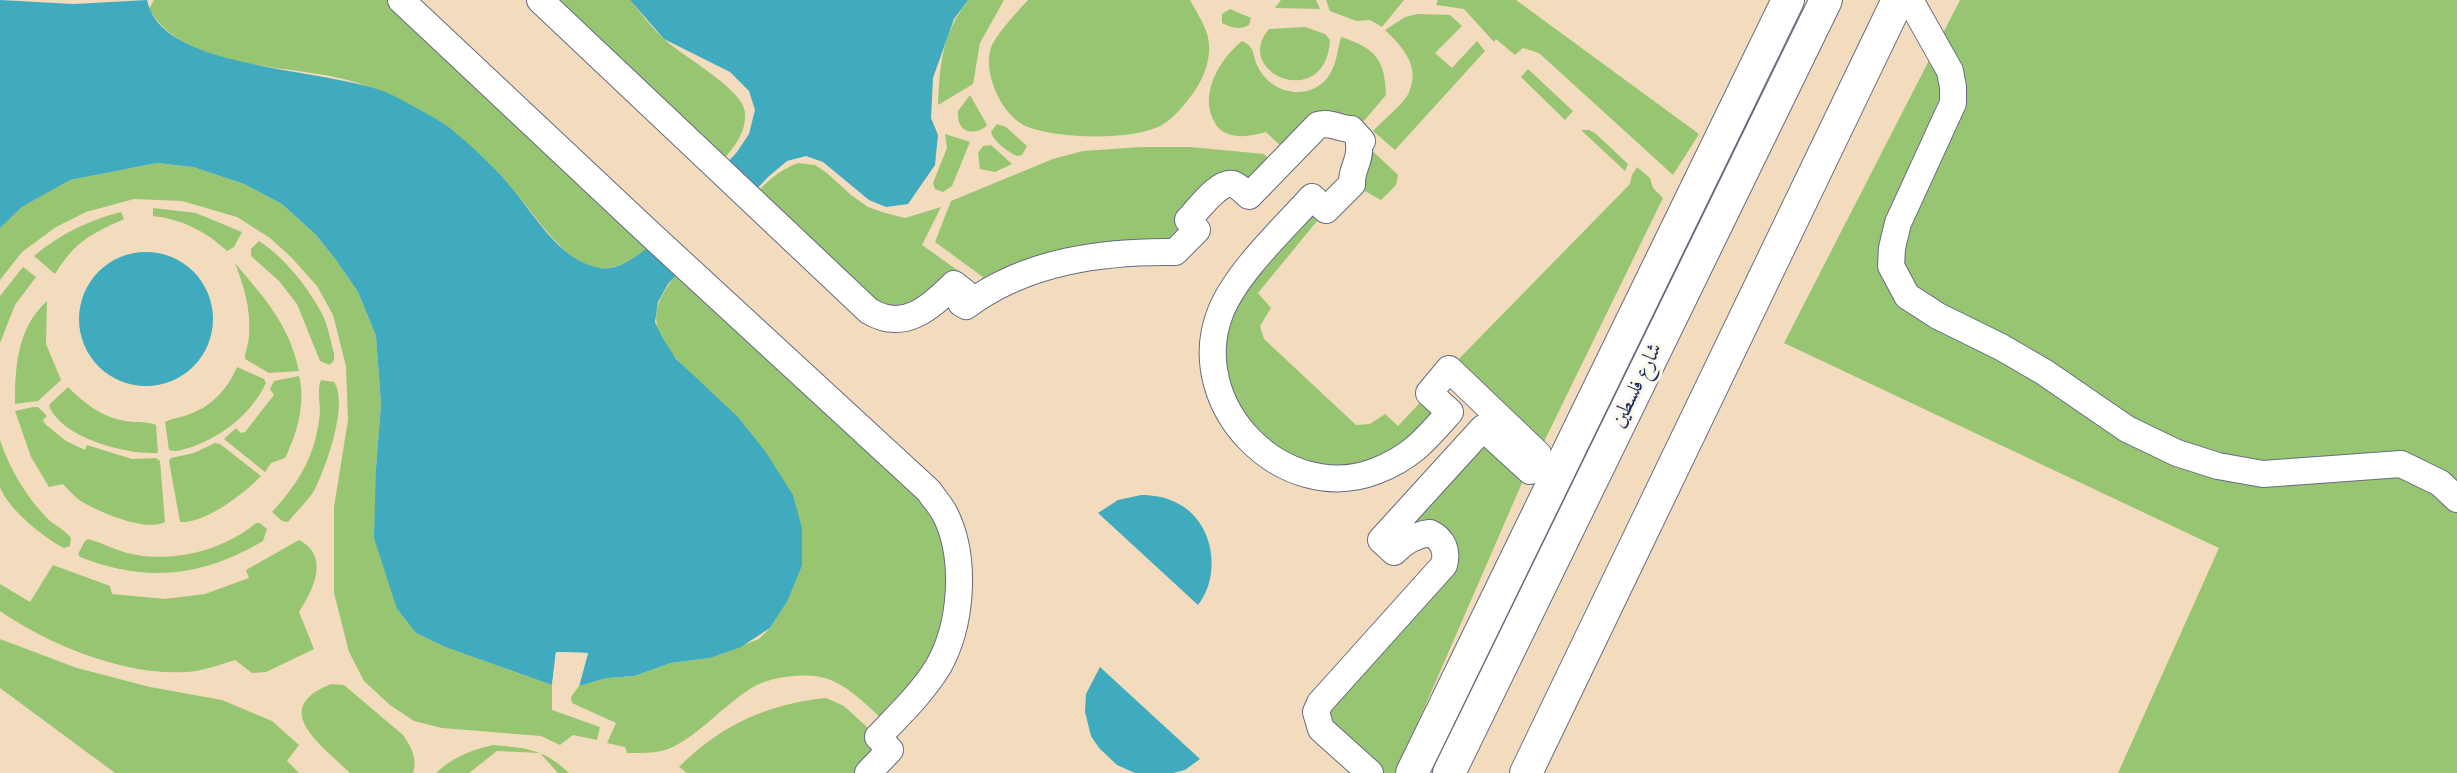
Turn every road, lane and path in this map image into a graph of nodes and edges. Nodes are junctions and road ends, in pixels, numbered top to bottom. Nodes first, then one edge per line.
1 (401, 0) edge
2 (540, 0) edge
3 (1788, 0) edge
4 (1826, 0) edge
5 (1898, 0) edge
6 (1911, 0) edge
7 (2457, 499) edge
8 (868, 773) edge
9 (1370, 773) edge
10 (1412, 773) edge
11 (1449, 773) edge
12 (1526, 773) edge

1 - 8 street
2 - 9 street
3 - 10 main road
4 - 11 main road, شارع فلسطين
5 - 12 main road
6 - 7 street

